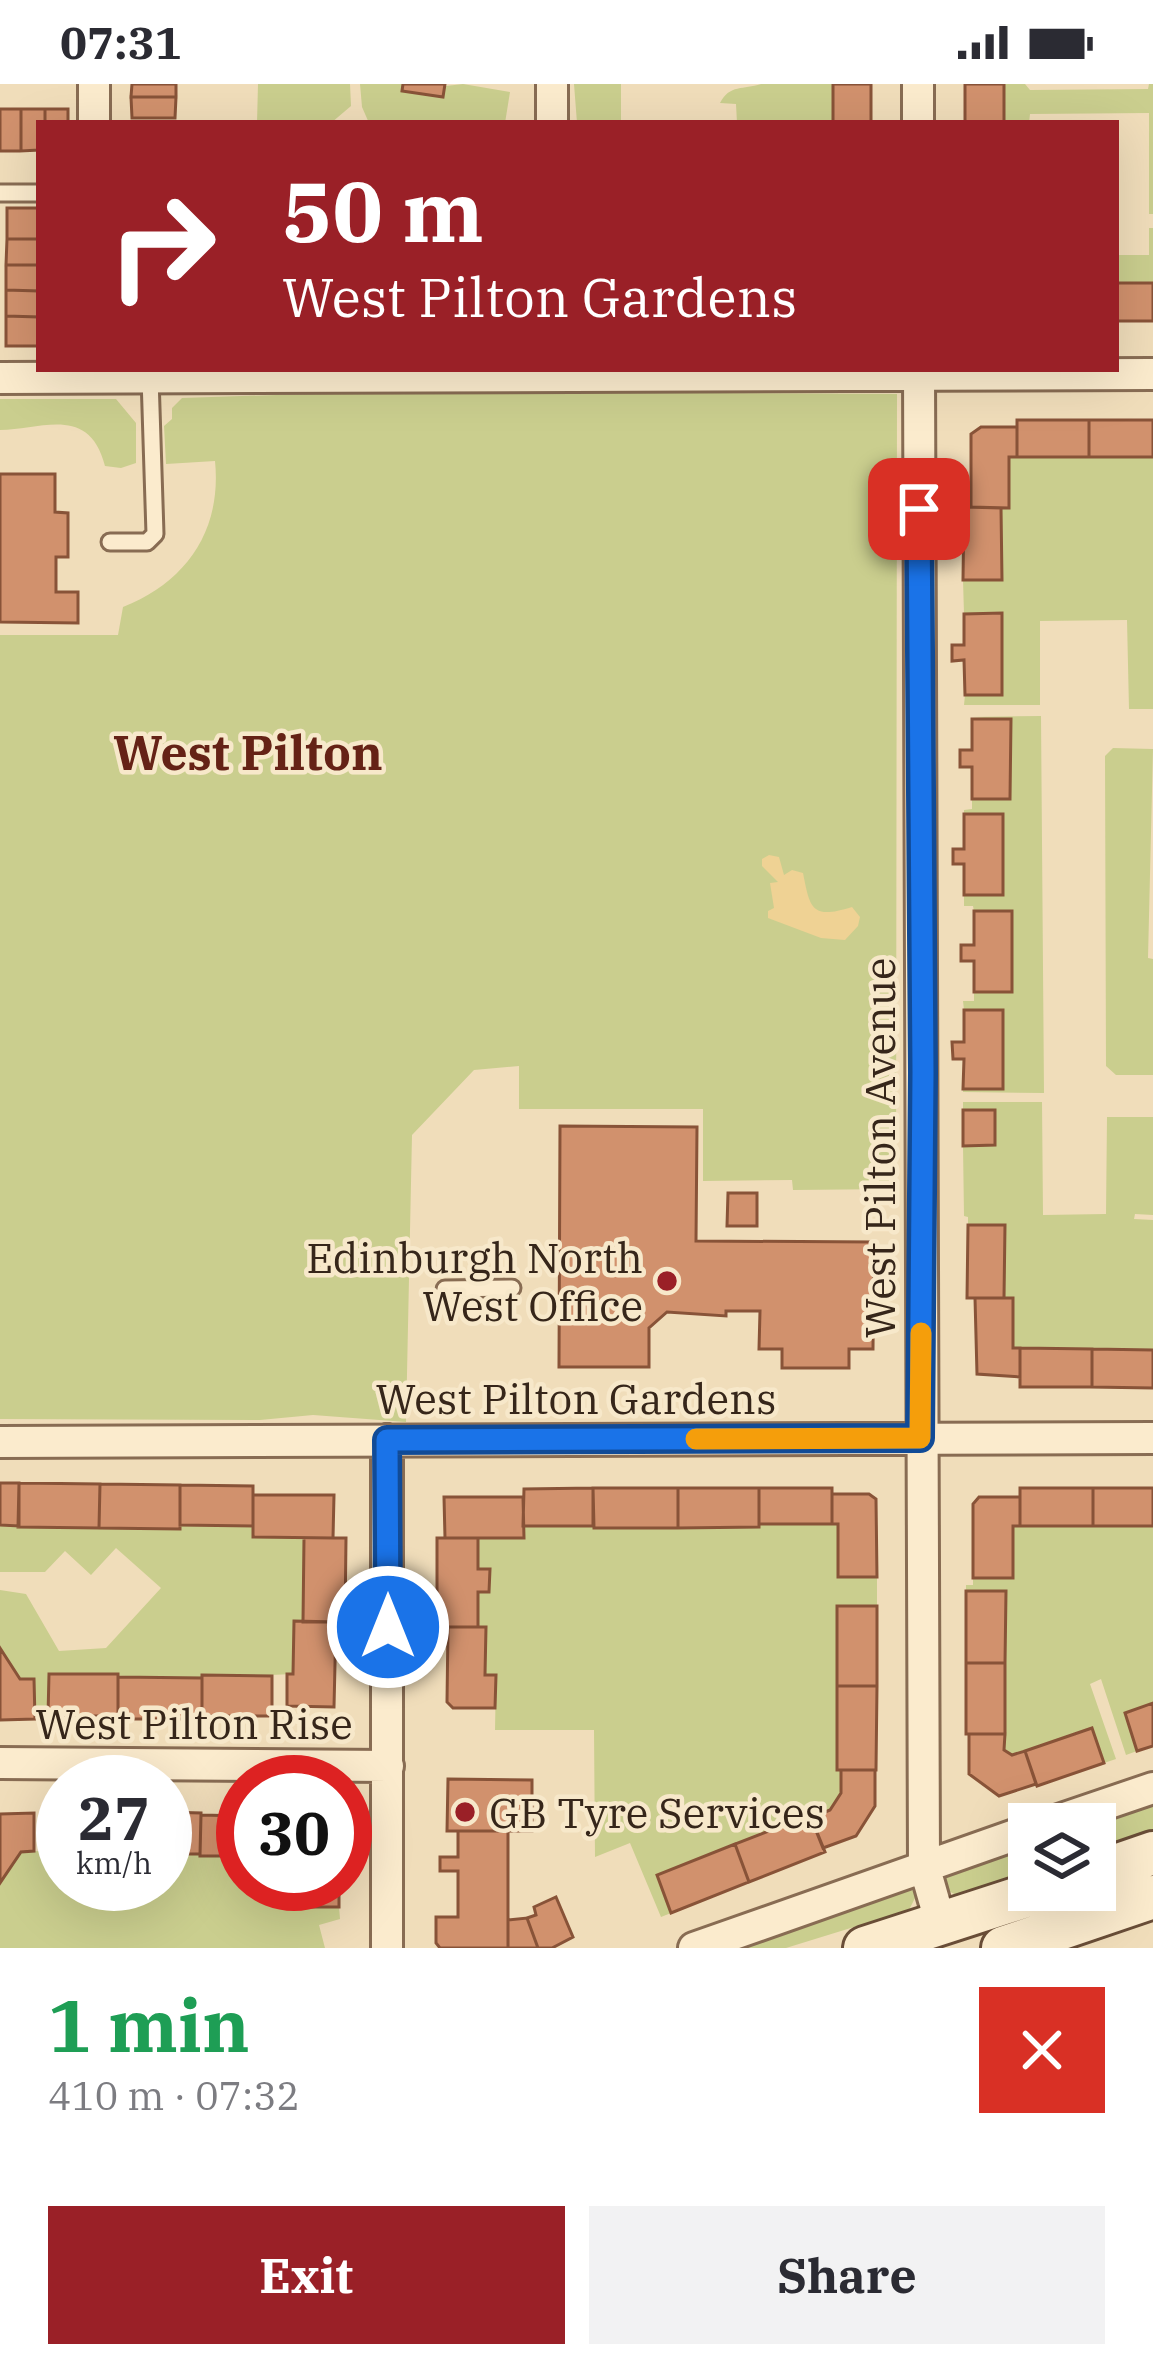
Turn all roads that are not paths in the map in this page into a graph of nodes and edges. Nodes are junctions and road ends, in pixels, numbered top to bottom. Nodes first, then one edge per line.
1 (94, 84) edge
2 (552, 84) edge
3 (918, 84) edge
4 (94, 120) edge
5 (552, 120) edge
6 (918, 120) edge
7 (36, 193) edge
8 (0, 194) edge
9 (427, 372) edge
10 (919, 372) edge
11 (98, 373) edge
12 (1153, 374) edge
13 (150, 377) junction
14 (0, 378) edge
15 (110, 542) dead end
16 (512, 1288) dead end
17 (445, 1289) dead end
18 (920, 1438) junction
19 (1153, 1438) edge
20 (387, 1440) junction
21 (0, 1442) edge
22 (0, 1763) edge
23 (388, 1766) junction
24 (1153, 1788) edge
25 (1109, 1803) edge
26 (1008, 1837) edge
27 (1153, 1853) edge
28 (924, 1865) junction
29 (1116, 1866) edge
30 (1153, 1897) edge
31 (1008, 1907) edge
32 (946, 1936) edge
33 (387, 1948) edge
34 (694, 1948) edge
35 (865, 1948) edge
36 (1004, 1948) edge

1 - 4 street
2 - 5 street
3 - 6 street
7 - 8 lane
9 - 10 street
9 - 13 street
10 - 12 street
10 - 18 street, West Pilton Avenue
11 - 13 street
11 - 14 street
13 - 15 lane
16 - 17 lane
18 - 19 street, West Pilton Gardens
18 - 20 street, West Pilton Gardens
18 - 28 street, West Pilton Avenue
20 - 21 street, West Pilton Gardens
20 - 23 street
22 - 23 street, West Pilton Rise
23 - 33 street
24 - 25 street
26 - 28 street
27 - 29 street
28 - 32 street, West Pilton Avenue
28 - 34 street
30 - 36 street
31 - 32 street
32 - 35 street

